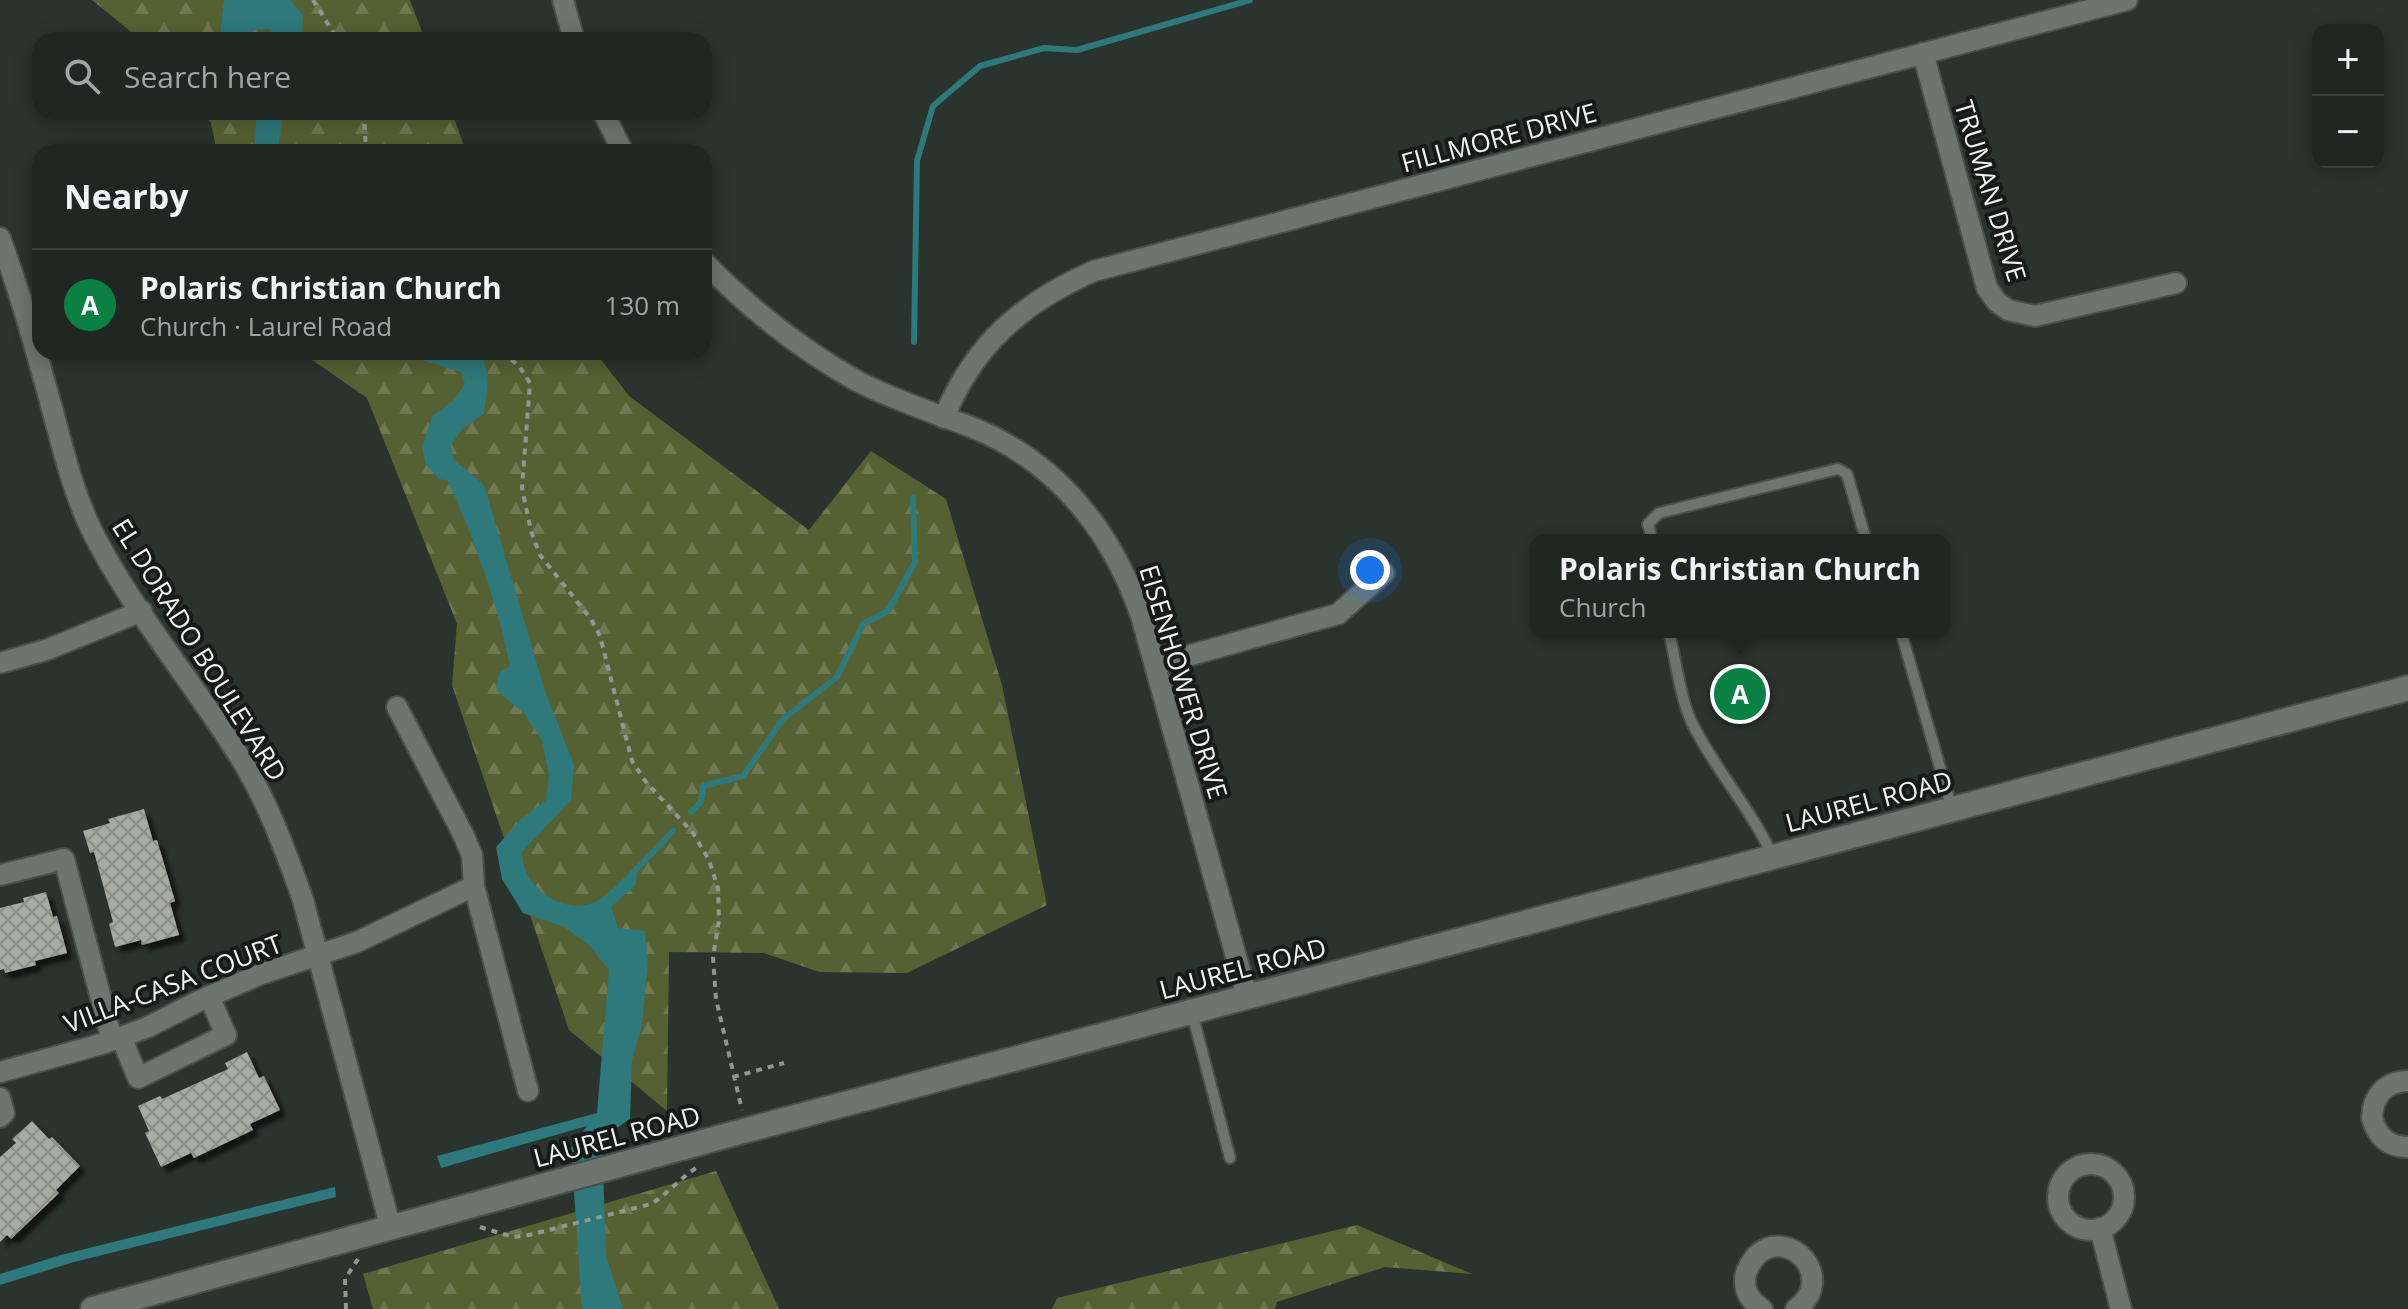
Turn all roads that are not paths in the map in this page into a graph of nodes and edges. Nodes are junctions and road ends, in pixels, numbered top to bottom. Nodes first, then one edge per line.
1 (563, 0) edge
2 (2127, 0) edge
3 (572, 32) edge
4 (1923, 53) junction
5 (607, 120) edge
6 (619, 144) edge
7 (0, 238) edge
8 (712, 270) edge
9 (2176, 283) dead end
10 (32, 336) edge
11 (38, 360) edge
12 (944, 418) junction
13 (1650, 534) edge
14 (1864, 534) edge
15 (1384, 573) dead end
16 (142, 611) junction
17 (1670, 638) edge
18 (1903, 638) edge
19 (0, 663) edge
20 (1155, 665) junction
21 (2408, 688) edge
22 (397, 707) dead end
23 (1952, 809) junction
24 (1773, 857) junction
25 (0, 875) edge
26 (474, 886) junction
27 (318, 956) junction
28 (209, 996) junction
29 (1247, 996) junction
30 (1192, 1011) junction
31 (117, 1038) junction
32 (0, 1072) edge
33 (2408, 1081) edge
34 (528, 1091) dead end
35 (0, 1098) edge
36 (0, 1117) edge
37 (2408, 1147) edge
38 (1230, 1158) dead end
39 (2100, 1228) dead end
40 (391, 1229) junction
41 (93, 1309) edge
42 (1762, 1309) edge
43 (1796, 1309) edge
44 (2121, 1309) edge

1 - 3 street
2 - 4 street, FILLMORE DRIVE
4 - 9 street, TRUMAN DRIVE
4 - 12 street, FILLMORE DRIVE
5 - 6 street
7 - 10 street, EL DORADO BOULEVARD
8 - 12 street, EISENHOWER DRIVE
11 - 16 street, EL DORADO BOULEVARD
12 - 20 street, EISENHOWER DRIVE
13 - 14 lane
15 - 20 street
16 - 19 street
16 - 27 street, EL DORADO BOULEVARD
17 - 24 lane
18 - 23 lane
20 - 29 street, EISENHOWER DRIVE
21 - 23 street, LAUREL ROAD
22 - 26 street
23 - 24 street, LAUREL ROAD
24 - 29 street, LAUREL ROAD
25 - 31 street
26 - 27 street, VILLA-CASA COURT
26 - 34 street
27 - 28 street, VILLA-CASA COURT
27 - 40 street, EL DORADO BOULEVARD
28 - 31 street, VILLA-CASA COURT
28 - 31 street
29 - 30 street, LAUREL ROAD
30 - 38 lane
30 - 40 street, LAUREL ROAD
31 - 32 street, VILLA-CASA COURT
33 - 37 street
35 - 36 street
39 - 44 street
40 - 41 street, LAUREL ROAD
42 - 43 street

